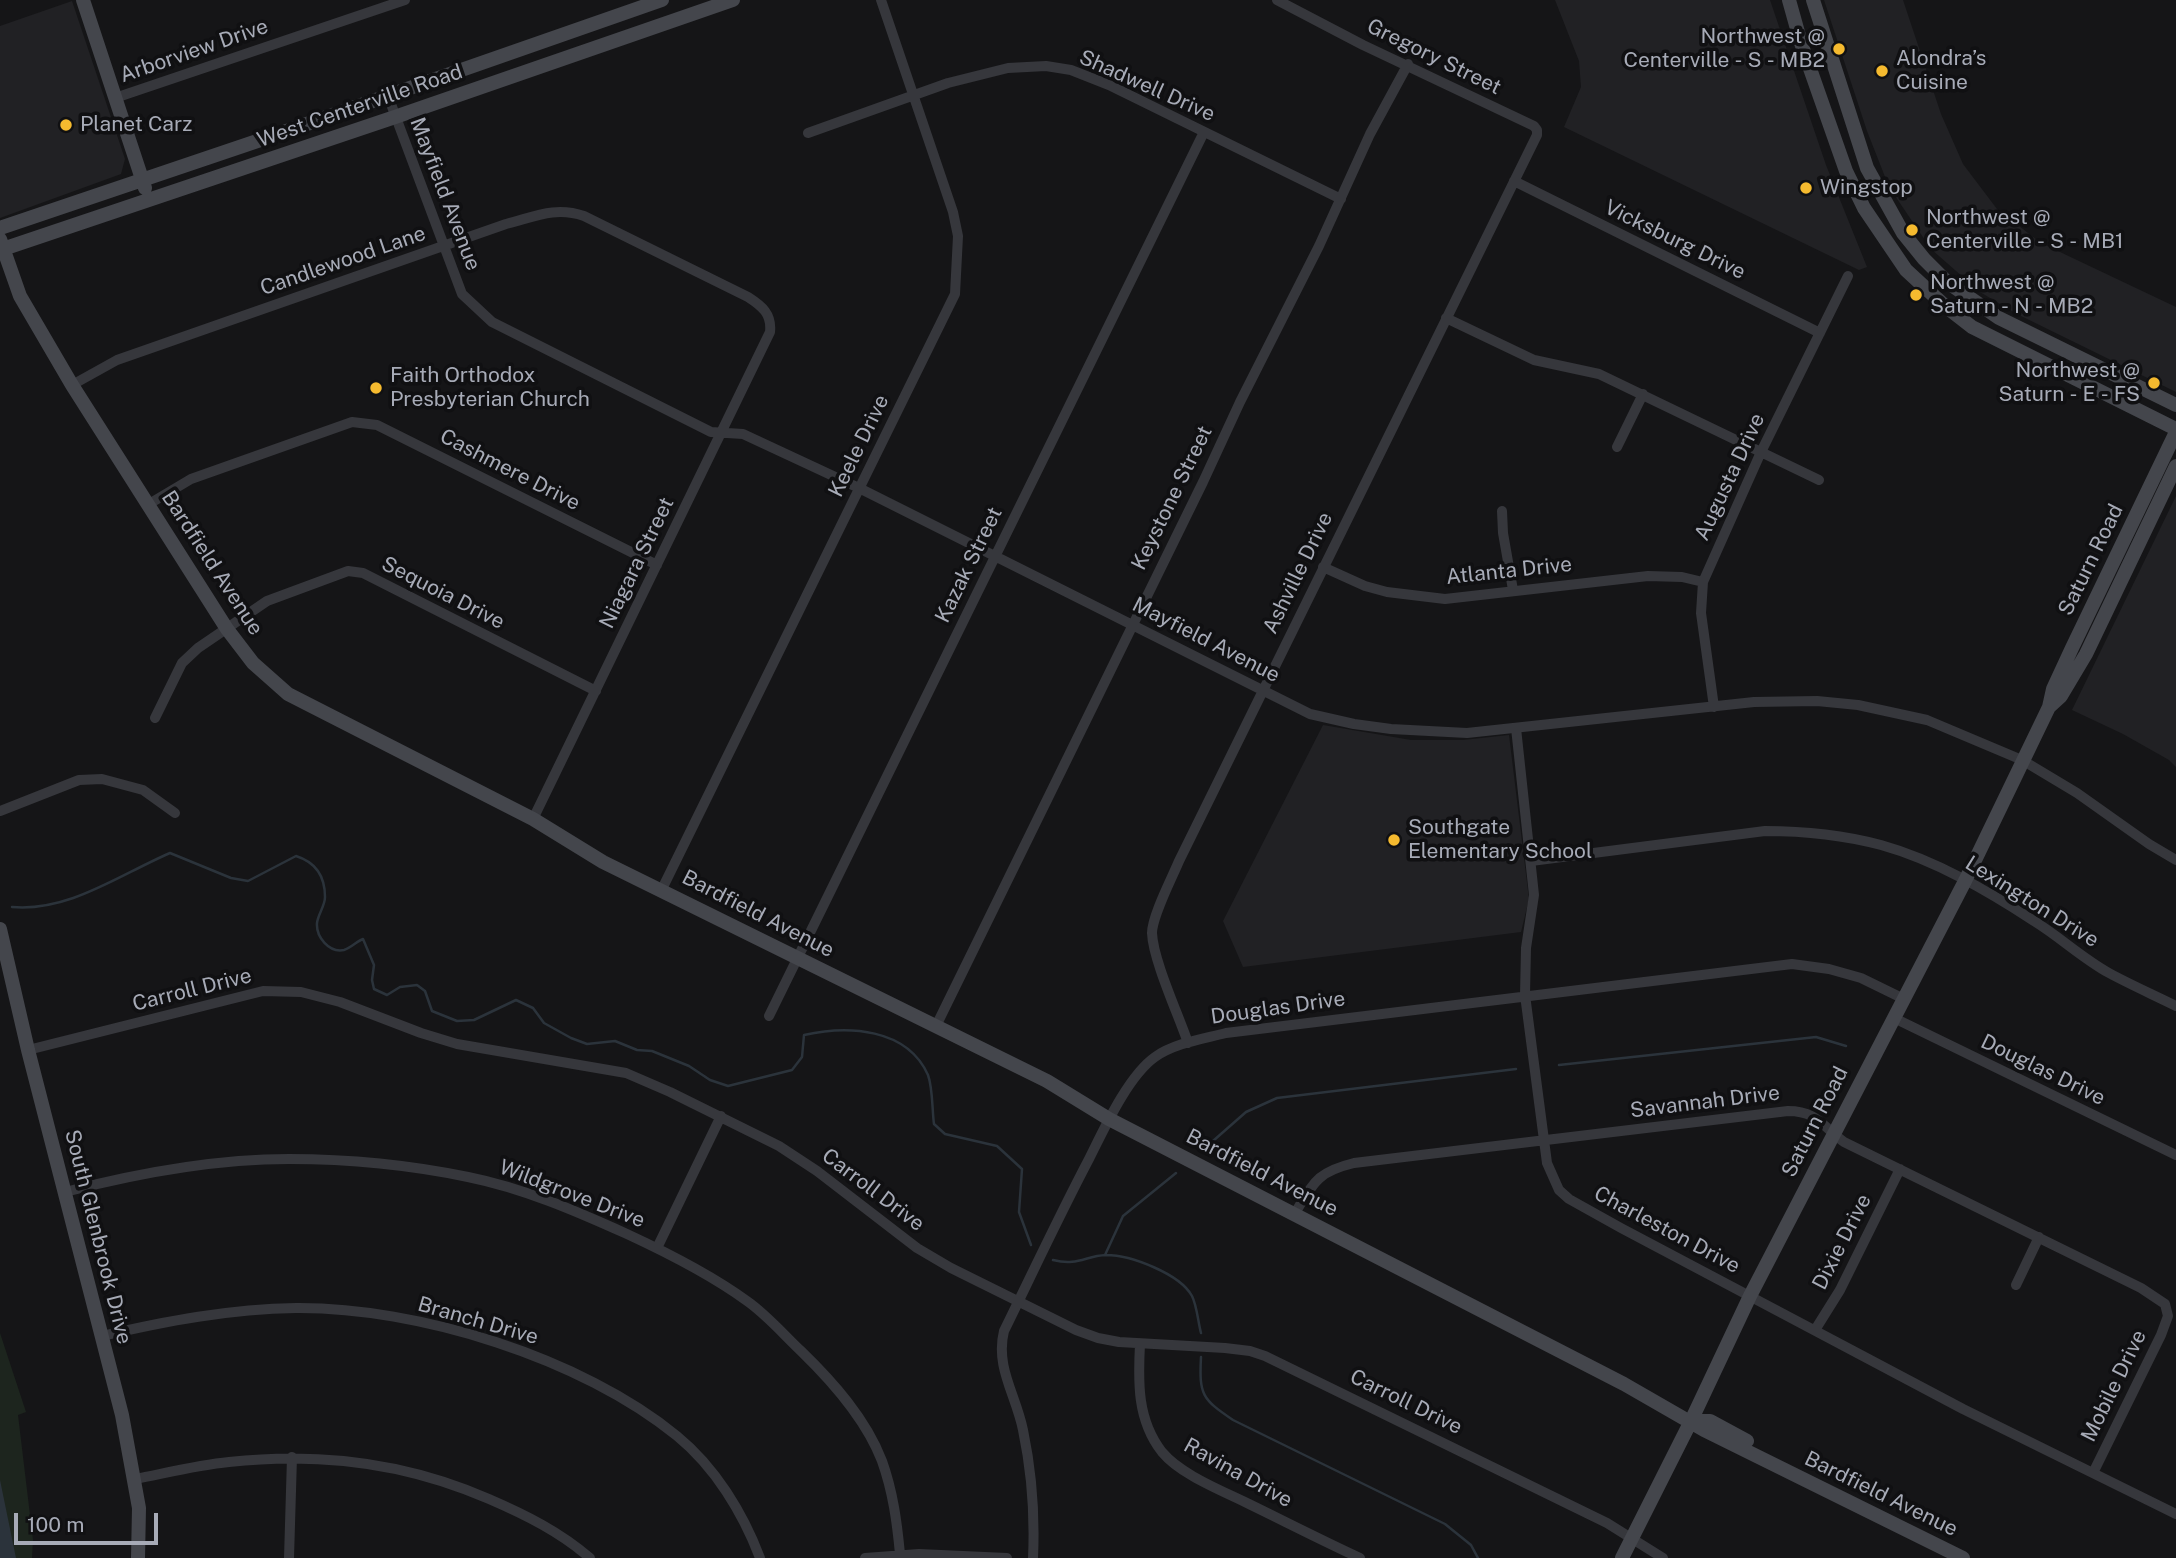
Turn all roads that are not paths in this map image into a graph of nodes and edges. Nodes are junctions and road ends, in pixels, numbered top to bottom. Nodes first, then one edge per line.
1 (83, 0) edge
2 (405, 0) edge
3 (662, 0) edge
4 (733, 0) edge
5 (881, 0) edge
6 (1277, 0) edge
7 (1788, 0) edge
8 (1813, 0) edge
9 (1824, 30) junction
10 (1801, 43) junction
11 (1408, 65) junction
12 (913, 95) junction
13 (388, 96) junction
14 (115, 98) junction
15 (395, 117) junction
16 (1537, 130) joint
17 (1204, 132) junction
18 (808, 133) dead end
19 (143, 181) junction
20 (1514, 181) junction
21 (149, 199) junction
22 (1341, 199) junction
23 (0, 228) edge
24 (1, 246) edge
25 (444, 247) junction
26 (1848, 276) dead end
27 (1446, 318) junction
28 (1999, 318) junction
29 (771, 321) joint
30 (1819, 333) junction
31 (1989, 337) junction
32 (72, 384) junction
33 (1643, 394) junction
34 (2176, 405) edge
35 (2176, 431) edge
36 (722, 434) junction
37 (1617, 447) dead end
38 (1761, 452) junction
39 (2176, 466) edge
40 (1819, 480) dead end
41 (859, 488) junction
42 (149, 504) junction
43 (1502, 510) dead end
44 (995, 555) junction
45 (657, 565) junction
46 (1323, 567) junction
47 (1703, 582) junction
48 (1513, 590) junction
49 (1132, 624) junction
50 (227, 629) junction
51 (1262, 690) junction
52 (596, 691) junction
53 (1714, 707) junction
54 (2049, 707) junction
55 (155, 718) dead end
56 (1516, 728) junction
57 (2022, 760) junction
58 (0, 811) edge
59 (175, 813) dead end
60 (533, 819) junction
61 (2176, 860) edge
62 (1531, 861) junction
63 (1965, 881) junction
64 (662, 889) junction
65 (0, 929) edge
66 (797, 958) junction
67 (1525, 995) junction
68 (1904, 999) junction
69 (2176, 1006) edge
70 (769, 1016) dead end
71 (1894, 1018) junction
72 (936, 1026) junction
73 (1188, 1043) junction
74 (28, 1051) junction
75 (721, 1116) junction
76 (1109, 1119) junction
77 (1833, 1134) junction
78 (1544, 1139) junction
79 (2176, 1155) edge
80 (1900, 1170) junction
81 (65, 1192) junction
82 (1295, 1213) junction
83 (2039, 1237) junction
84 (657, 1248) junction
85 (2016, 1285) dead end
86 (1749, 1296) junction
87 (1018, 1301) junction
88 (2168, 1316) joint
89 (1815, 1330) junction
90 (102, 1336) junction
91 (1140, 1344) junction
92 (1691, 1421) junction
93 (292, 1457) junction
94 (2093, 1473) junction
95 (135, 1479) junction
96 (2176, 1514) edge
97 (1631, 1540) junction
98 (901, 1554) junction
99 (138, 1558) edge
100 (289, 1558) edge
101 (590, 1558) edge
102 (760, 1558) edge
103 (865, 1558) edge
104 (1007, 1558) edge
105 (1033, 1558) edge
106 (1360, 1558) edge
107 (1622, 1558) edge
108 (1663, 1558) edge
109 (1963, 1558) edge

1 - 14 street
2 - 14 street, Arborview Drive
3 - 13 street, West Centerville Road
4 - 15 street, West Centerville Road
5 - 12 street, Keele Drive
6 - 11 street, Gregory Street
7 - 10 street
8 - 9 street
9 - 10 street
9 - 28 street
10 - 31 street
11 - 16 street, Gregory Street
11 - 22 street, Keystone Street
12 - 17 street, Shadwell Drive
12 - 18 street, Shadwell Drive
12 - 41 street, Keele Drive
13 - 15 street, Mayfield Avenue
13 - 19 street, West Centerville Road
14 - 19 street
15 - 21 street, West Centerville Road
15 - 25 street, Mayfield Avenue
16 - 20 street, Ashville Drive
17 - 22 street, Shadwell Drive
17 - 44 street, Kazak Street
19 - 21 street
19 - 23 street, West Centerville Road
20 - 27 street, Ashville Drive
20 - 30 street, Vicksburg Drive
21 - 24 street, West Centerville Road
22 - 49 street, Keystone Street
24 - 32 street, Bardfield Avenue
25 - 29 street, Candlewood Lane
25 - 32 street, Candlewood Lane
25 - 36 street, Mayfield Avenue
26 - 30 street, Augusta Drive
27 - 33 street
27 - 46 street, Ashville Drive
28 - 31 street
28 - 34 street
29 - 36 street, Niagara Street
30 - 38 street, Augusta Drive
31 - 35 street
32 - 42 street, Bardfield Avenue
33 - 37 street
33 - 38 street
35 - 54 street, Saturn Road
36 - 41 street, Mayfield Avenue
36 - 45 street, Niagara Street
38 - 40 street
38 - 47 street, Augusta Drive
39 - 54 street, Saturn Road
41 - 44 street, Mayfield Avenue
41 - 64 street, Keele Drive
42 - 45 street, Cashmere Drive
42 - 50 street, Bardfield Avenue
43 - 48 street
44 - 49 street, Mayfield Avenue
44 - 66 street, Kazak Street
45 - 52 street, Niagara Street
46 - 48 street, Atlanta Drive
46 - 51 street, Ashville Drive
47 - 48 street, Atlanta Drive
47 - 53 street, Augusta Drive
49 - 51 street, Mayfield Avenue
49 - 72 street, Keystone Street
50 - 52 street, Sequoia Drive
50 - 55 street, Sequoia Drive
50 - 60 street, Bardfield Avenue
51 - 56 street, Mayfield Avenue
51 - 73 street, Ashville Drive
52 - 60 street, Niagara Street
53 - 56 street, Mayfield Avenue
53 - 57 street, Mayfield Avenue
54 - 57 street, Saturn Road
56 - 62 street, Charleston Drive
57 - 61 street, Mayfield Avenue
57 - 63 street, Saturn Road
58 - 59 street
60 - 64 street, Bardfield Avenue
62 - 63 street, Lexington Drive
62 - 67 street, Charleston Drive
63 - 68 street, Saturn Road
63 - 69 street, Lexington Drive
64 - 66 street, Bardfield Avenue
65 - 74 street, South Glenbrook Drive
66 - 70 street, Kazak Street
66 - 72 street, Bardfield Avenue
67 - 68 street, Douglas Drive
67 - 73 street, Douglas Drive
67 - 78 street, Charleston Drive
68 - 71 street, Saturn Road
71 - 77 street, Saturn Road
71 - 79 street, Douglas Drive
72 - 76 street, Bardfield Avenue
73 - 76 street, Douglas Drive
74 - 75 street, Carroll Drive
74 - 81 street, South Glenbrook Drive
75 - 84 street
75 - 87 street, Carroll Drive
76 - 82 street, Bardfield Avenue
76 - 87 street, Douglas Drive
77 - 78 street, Savannah Drive
77 - 80 street, Savannah Drive
77 - 86 street, Saturn Road
78 - 82 street, Savannah Drive
78 - 86 street, Charleston Drive
80 - 83 street, Savannah Drive
80 - 89 street, Dixie Drive
81 - 84 street, Wildgrove Drive
81 - 90 street, South Glenbrook Drive
82 - 92 street, Bardfield Avenue
83 - 85 street
83 - 88 street, Savannah Drive
84 - 98 street, Wildgrove Drive
86 - 89 street, Charleston Drive
86 - 92 street, Saturn Road
87 - 91 street, Carroll Drive
87 - 105 street, Douglas Drive
88 - 94 street, Mobile Drive
89 - 94 street, Charleston Drive
90 - 95 street, South Glenbrook Drive
90 - 102 street, Branch Drive
91 - 97 street, Carroll Drive
91 - 106 street, Ravina Drive
92 - 97 street, Saturn Road
92 - 109 street, Bardfield Avenue
93 - 95 street
93 - 100 street
93 - 101 street
94 - 96 street, Charleston Drive
95 - 99 street, South Glenbrook Drive
97 - 107 street, Saturn Road
97 - 108 street, Carroll Drive
98 - 103 street
98 - 104 street

